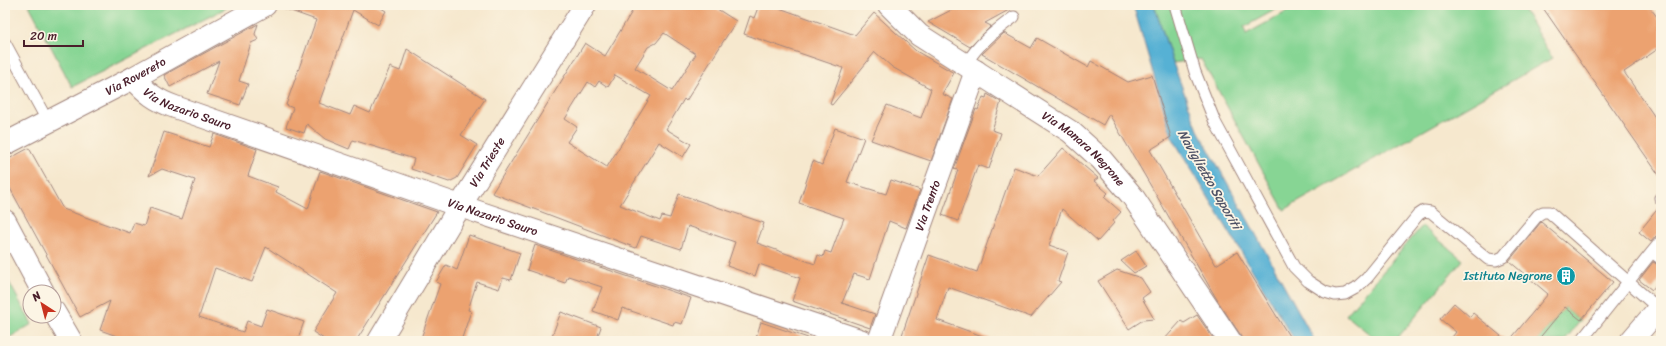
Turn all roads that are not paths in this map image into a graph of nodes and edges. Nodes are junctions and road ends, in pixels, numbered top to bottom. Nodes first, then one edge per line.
1 (265, 5) edge
2 (585, 5) edge
3 (1175, 5) edge
4 (892, 6) edge
5 (1014, 16) dead end
6 (5, 43) edge
7 (971, 68) junction
8 (133, 78) junction
9 (48, 122) junction
10 (5, 144) edge
11 (460, 206) junction
12 (5, 221) edge
13 (1661, 241) edge
14 (1657, 256) edge
15 (1628, 282) junction
16 (39, 284) edge
17 (1660, 308) edge
18 (61, 324) edge
19 (70, 341) edge
20 (379, 341) edge
21 (862, 341) edge
22 (879, 341) edge
23 (1230, 341) edge
24 (1581, 341) edge
25 (1631, 341) edge

1 - 8 street, Via Rovereto
2 - 11 street, Via Trieste
3 - 15 lane
4 - 7 street, Via Manara Negrone
5 - 7 lane
6 - 9 lane
7 - 22 street, Via Trento
7 - 23 street, Via Manara Negrone
8 - 9 street, Via Rovereto
8 - 11 street, Via Nazario Sauro
9 - 10 street, Via Rovereto
11 - 20 street, Via Trieste
11 - 21 street, Via Nazario Sauro
12 - 16 street
13 - 14 lane
14 - 15 lane
15 - 17 lane
15 - 24 lane
17 - 25 street
18 - 19 street

